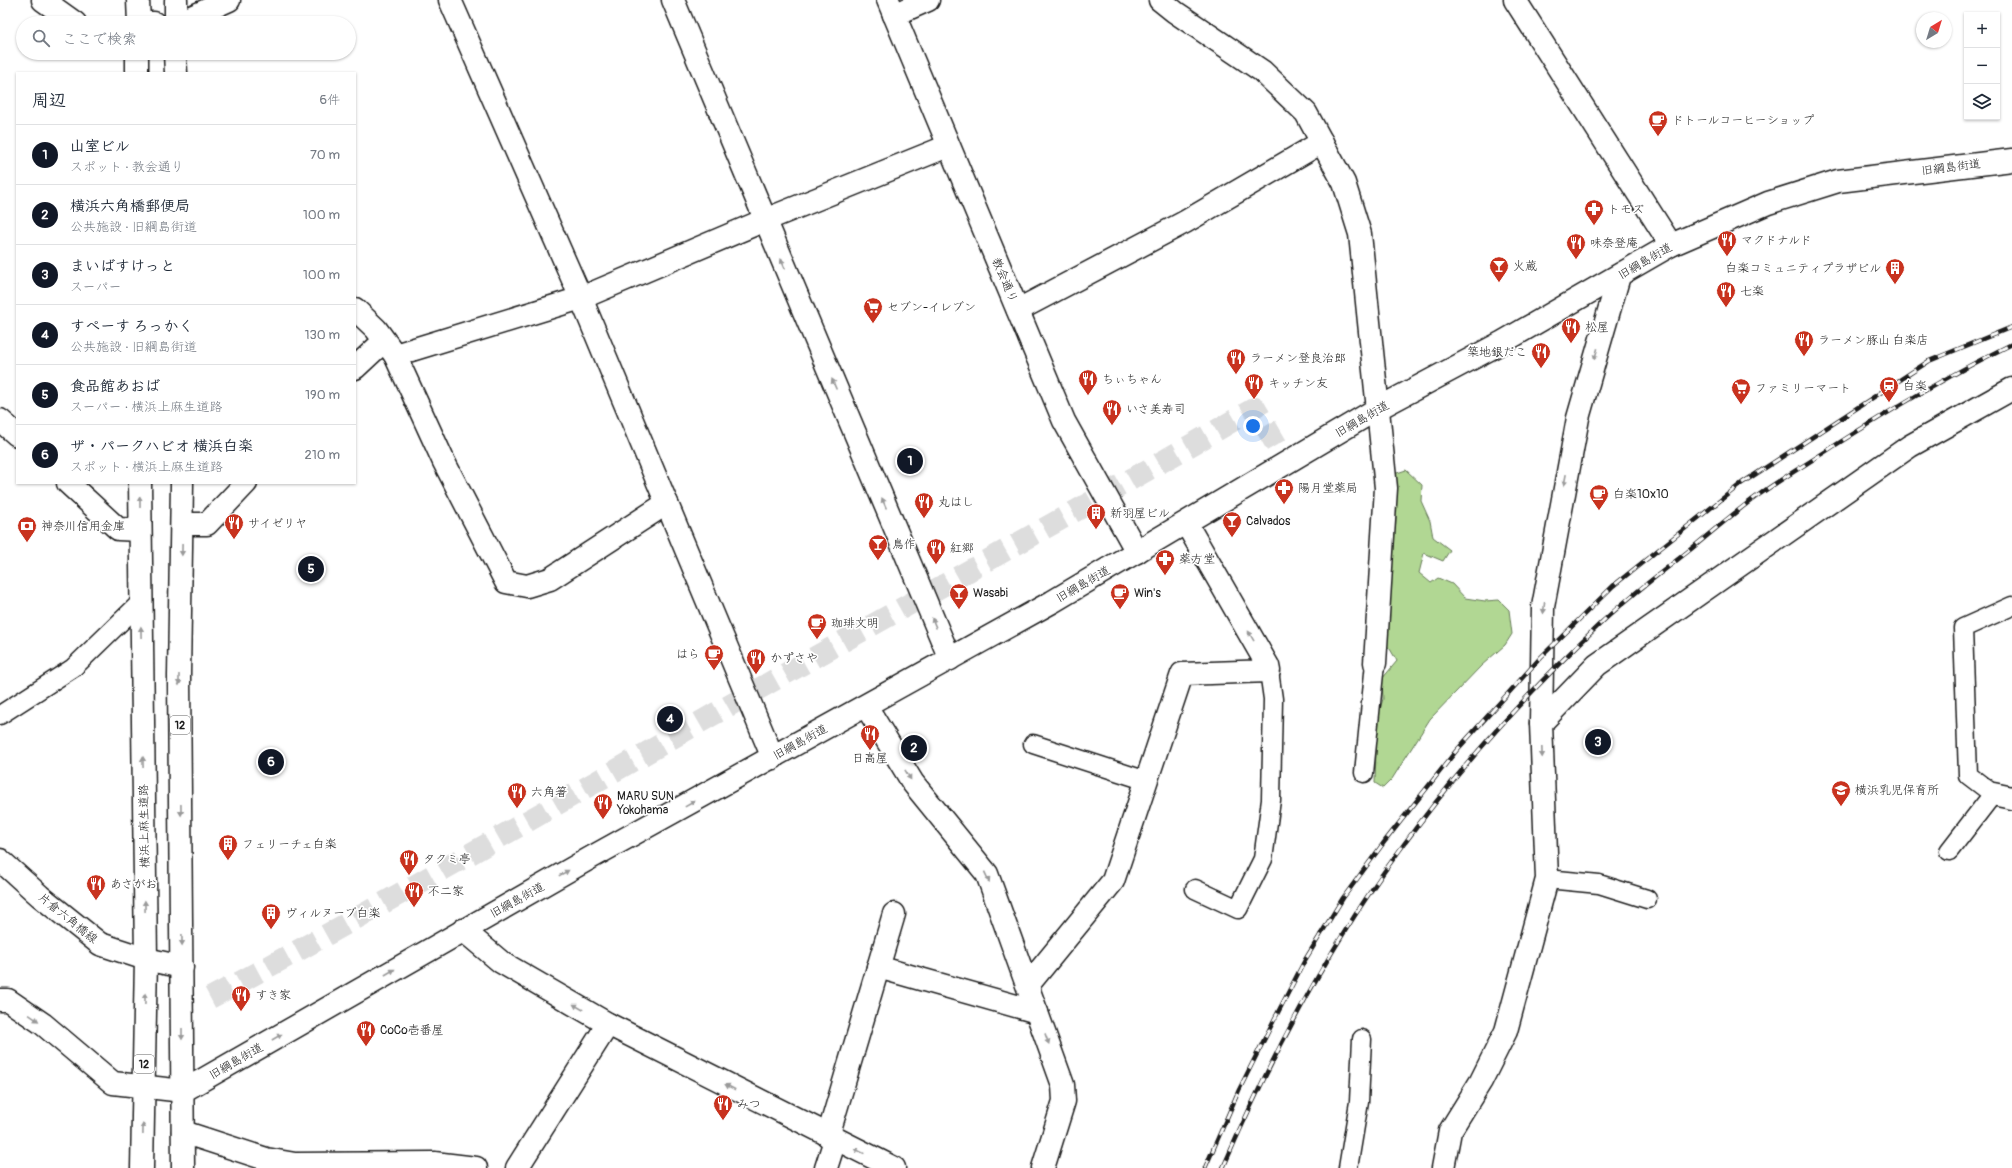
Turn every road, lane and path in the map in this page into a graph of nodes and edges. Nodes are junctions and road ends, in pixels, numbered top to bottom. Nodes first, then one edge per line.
1 (43, 0) edge
2 (138, 0) edge
3 (176, 0) edge
4 (229, 0) edge
5 (450, 0) edge
6 (673, 0) edge
7 (928, 0) edge
8 (1160, 0) edge
9 (1515, 0) edge
10 (891, 8) edge
11 (65, 16) edge
12 (141, 16) edge
13 (177, 16) edge
14 (193, 16) edge
15 (137, 60) edge
16 (175, 60) edge
17 (137, 72) edge
18 (176, 72) edge
19 (1322, 142) junction
20 (948, 146) junction
21 (2012, 160) edge
22 (765, 220) junction
23 (1671, 245) junction
24 (1619, 276) junction
25 (581, 298) junction
26 (356, 310) edge
27 (1018, 310) junction
28 (389, 348) junction
29 (356, 367) edge
30 (2012, 389) edge
31 (1377, 409) junction
32 (0, 420) edge
33 (16, 434) edge
34 (69, 484) edge
35 (140, 484) edge
36 (182, 484) edge
37 (245, 484) edge
38 (667, 503) junction
39 (1186, 523) junction
40 (182, 524) junction
41 (140, 530) junction
42 (1137, 552) junction
43 (140, 603) junction
44 (2012, 606) edge
45 (950, 659) junction
46 (1375, 663) joint
47 (1269, 671) junction
48 (866, 706) junction
49 (0, 715) edge
50 (1541, 723) junction
51 (1033, 744) dead end
52 (773, 758) junction
53 (1364, 773) dead end
54 (1147, 781) junction
55 (2003, 796) edge
56 (1949, 851) dead end
57 (0, 860) edge
58 (1548, 879) junction
59 (1195, 889) dead end
60 (1647, 899) dead end
61 (894, 914) dead end
62 (463, 930) junction
63 (146, 959) junction
64 (182, 967) junction
65 (878, 967) junction
66 (1028, 985) junction
67 (0, 1000) edge
68 (1037, 1012) junction
69 (608, 1024) junction
70 (1362, 1040) dead end
71 (144, 1086) junction
72 (183, 1092) junction
73 (183, 1132) junction
74 (832, 1138) junction
75 (142, 1168) edge
76 (183, 1168) edge
77 (476, 1168) edge
78 (518, 1168) edge
79 (826, 1168) edge
80 (894, 1168) edge
81 (1043, 1168) edge
82 (1348, 1168) edge
83 (1443, 1168) edge

1 - 11 street
2 - 12 street
3 - 13 street
4 - 14 street
5 - 25 street
6 - 22 street
7 - 10 street
8 - 19 street
9 - 23 street
10 - 20 street, 教会通り
15 - 17 street
16 - 18 street
19 - 27 street
19 - 31 street
20 - 22 street
20 - 27 street, 教会通り
21 - 23 street, 旧綱島街道
22 - 25 street
45 -> 22 street
23 - 24 street, 旧綱島街道
24 - 31 street, 旧綱島街道
24 -> 50 street
25 - 28 street
25 - 38 street
26 - 28 street
27 - 42 street, 教会通り
28 - 29 street
28 - 38 street
30 - 50 street
31 - 39 street, 旧綱島街道
31 - 46 street
32 - 33 street
34 - 41 street
41 -> 35 street, 横浜上麻生道路 / 12
36 - 40 street, 12
37 - 40 street
38 - 52 street
39 - 42 street, 旧綱島街道
47 -> 39 street
40 -> 64 street, 12
41 - 43 street, 横浜上麻生道路 / 12
42 - 45 street, 旧綱島街道
43 - 49 lane
63 -> 43 street, 横浜上麻生道路 / 12
44 - 55 lane
45 - 48 street, 旧綱島街道
46 - 53 lane
47 - 54 street
47 - 59 lane
48 - 52 street, 旧綱島街道
48 -> 66 street
50 -> 58 street
51 - 54 lane
62 -> 52 street, 旧綱島街道
54 - 66 street
55 - 56 lane
57 - 63 street, 片倉六角橋線
58 - 60 lane
58 - 83 street
61 - 65 street
69 -> 62 street
72 -> 62 street, 旧綱島街道
63 - 64 street, 片倉六角橋線
71 -> 63 street, 横浜上麻生道路 / 12
64 -> 72 street, 12
65 - 68 street
65 - 74 street
66 - 68 street
67 -> 71 street
68 -> 81 street
74 -> 69 street
69 - 78 street
70 - 82 lane
71 - 72 street
75 -> 71 street, 横浜上麻生道路 / 12
72 - 73 street, 12
73 - 76 street, 12
73 - 77 street
74 - 79 street
80 -> 74 street

